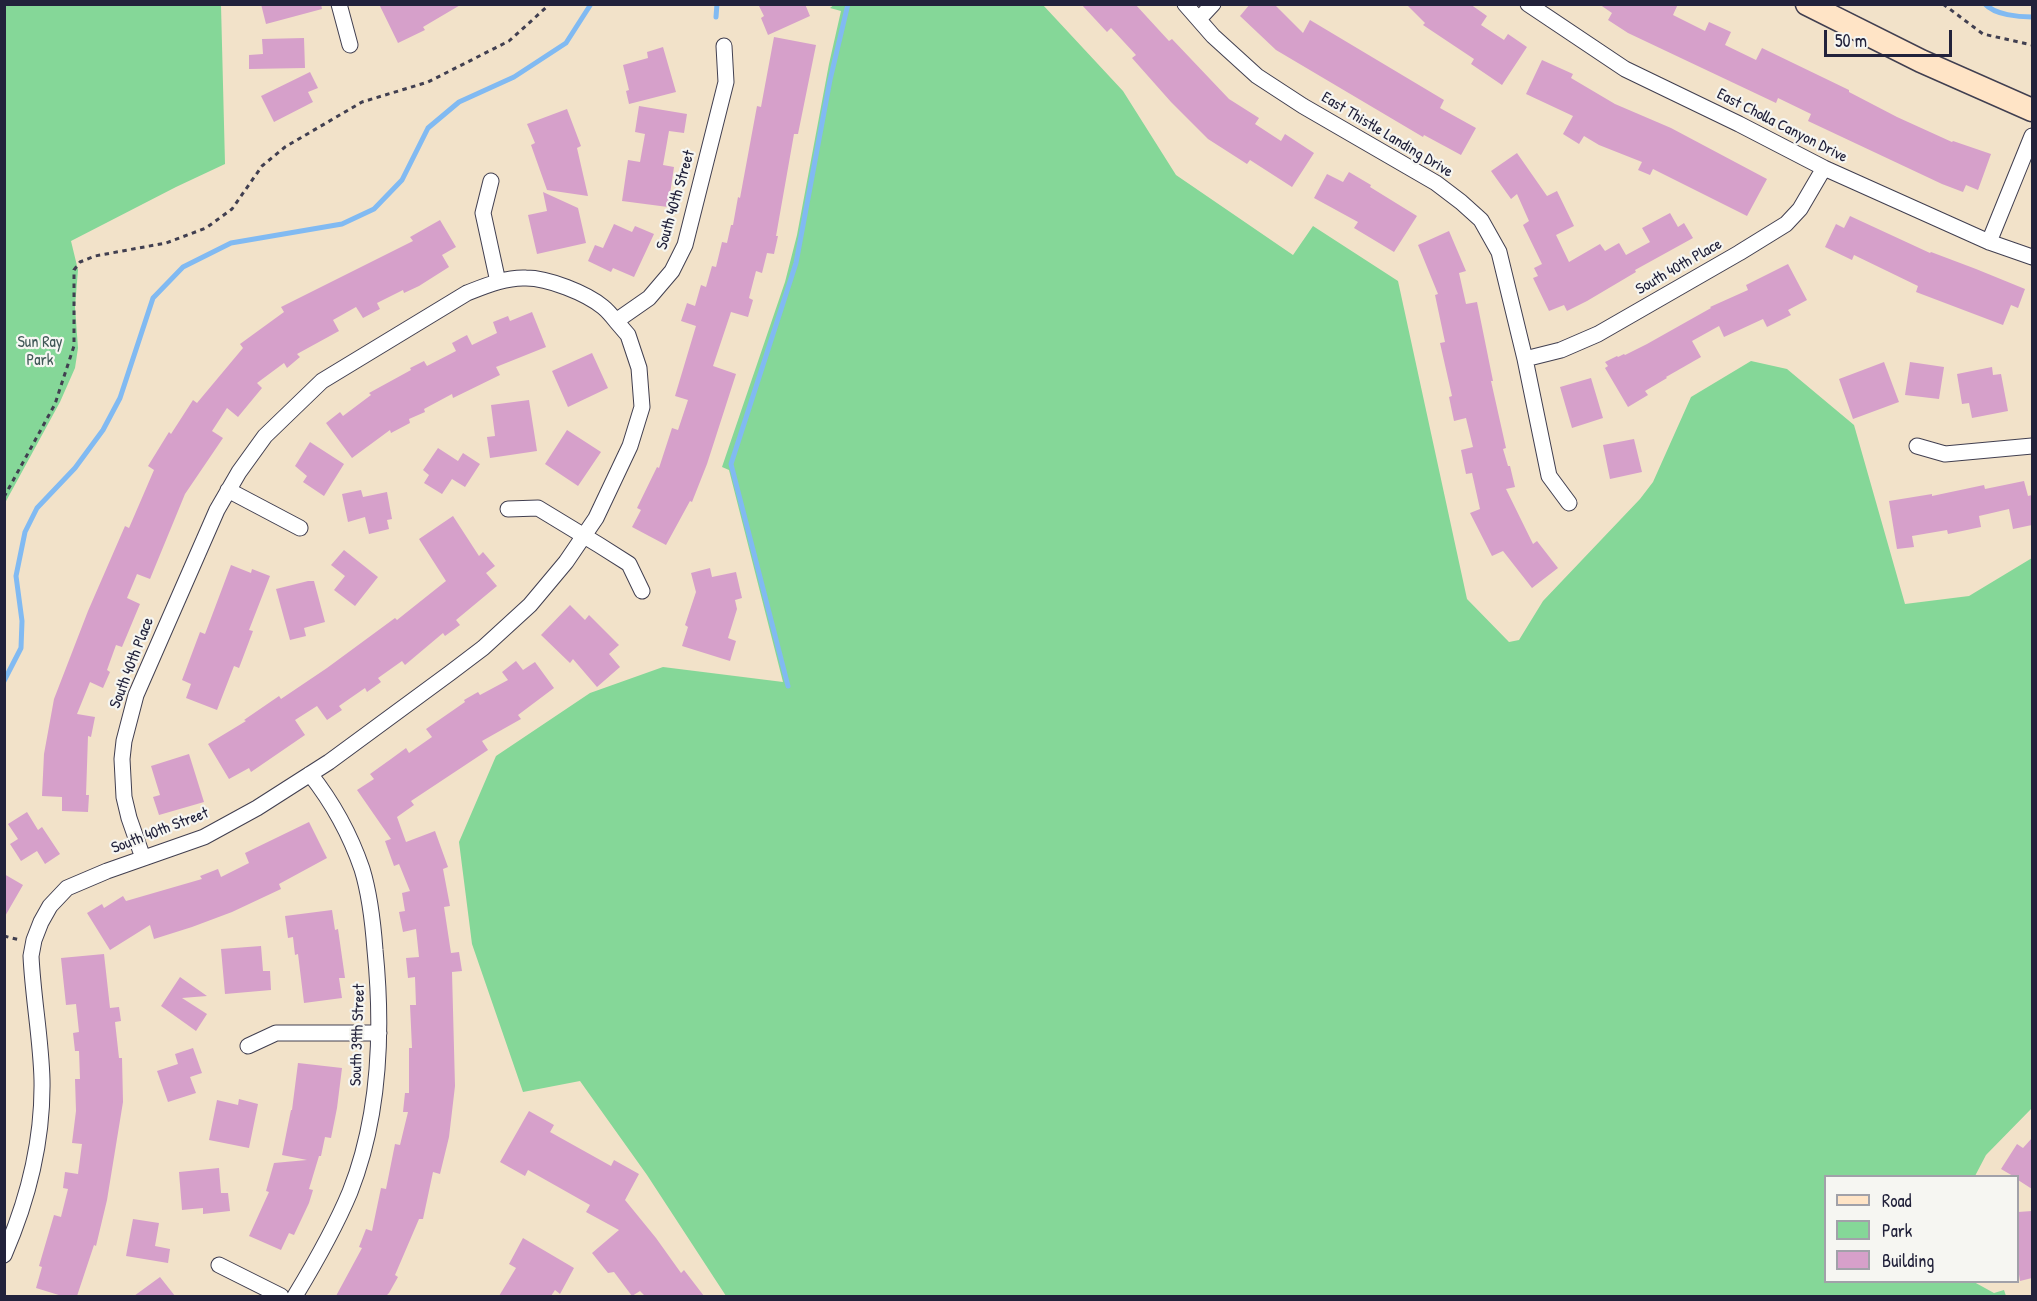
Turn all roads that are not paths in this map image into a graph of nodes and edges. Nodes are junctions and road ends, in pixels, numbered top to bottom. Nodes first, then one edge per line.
1 (339, 4) edge
2 (1185, 4) edge
3 (1213, 4) edge
4 (1528, 4) edge
5 (1807, 4) edge
6 (1199, 19) junction
7 (350, 45) dead end
8 (724, 46) dead end
9 (2032, 110) edge
10 (2032, 136) edge
11 (1824, 168) junction
12 (491, 181) dead end
13 (1989, 242) junction
14 (2032, 257) edge
15 (498, 282) junction
16 (616, 321) junction
17 (1525, 359) junction
18 (1917, 446) dead end
19 (2032, 446) edge
20 (228, 490) junction
21 (1569, 503) dead end
22 (508, 509) dead end
23 (300, 528) dead end
24 (584, 536) junction
25 (642, 591) dead end
26 (310, 774) junction
27 (142, 858) junction
28 (380, 1033) junction
29 (248, 1046) dead end
30 (4, 1254) edge
31 (219, 1265) dead end
32 (281, 1296) edge
33 (295, 1296) edge

1 - 7 street
2 - 6 street, East Thistle Landing Drive
3 - 6 street
4 - 11 street, East Cholla Canyon Drive
5 - 9 street
6 - 17 street, East Thistle Landing Drive
8 - 16 street, South 40th Street
10 - 13 street
11 - 13 street, East Cholla Canyon Drive
11 - 17 street, South 40th Place
12 - 15 street
13 - 14 street, East Cholla Canyon Drive
15 - 16 street, South 40th Place
15 - 20 street, South 40th Place
16 - 24 street, South 40th Street
17 - 21 street, East Thistle Landing Drive
18 - 19 street
20 - 23 street
20 - 27 street, South 40th Place
22 - 24 street
24 - 25 street
24 - 26 street, South 40th Street
26 - 27 street, South 40th Street
26 - 28 street, South 39th Street
27 - 30 street, South 40th Street
28 - 29 street
28 - 33 street, South 39th Street
31 - 32 street

